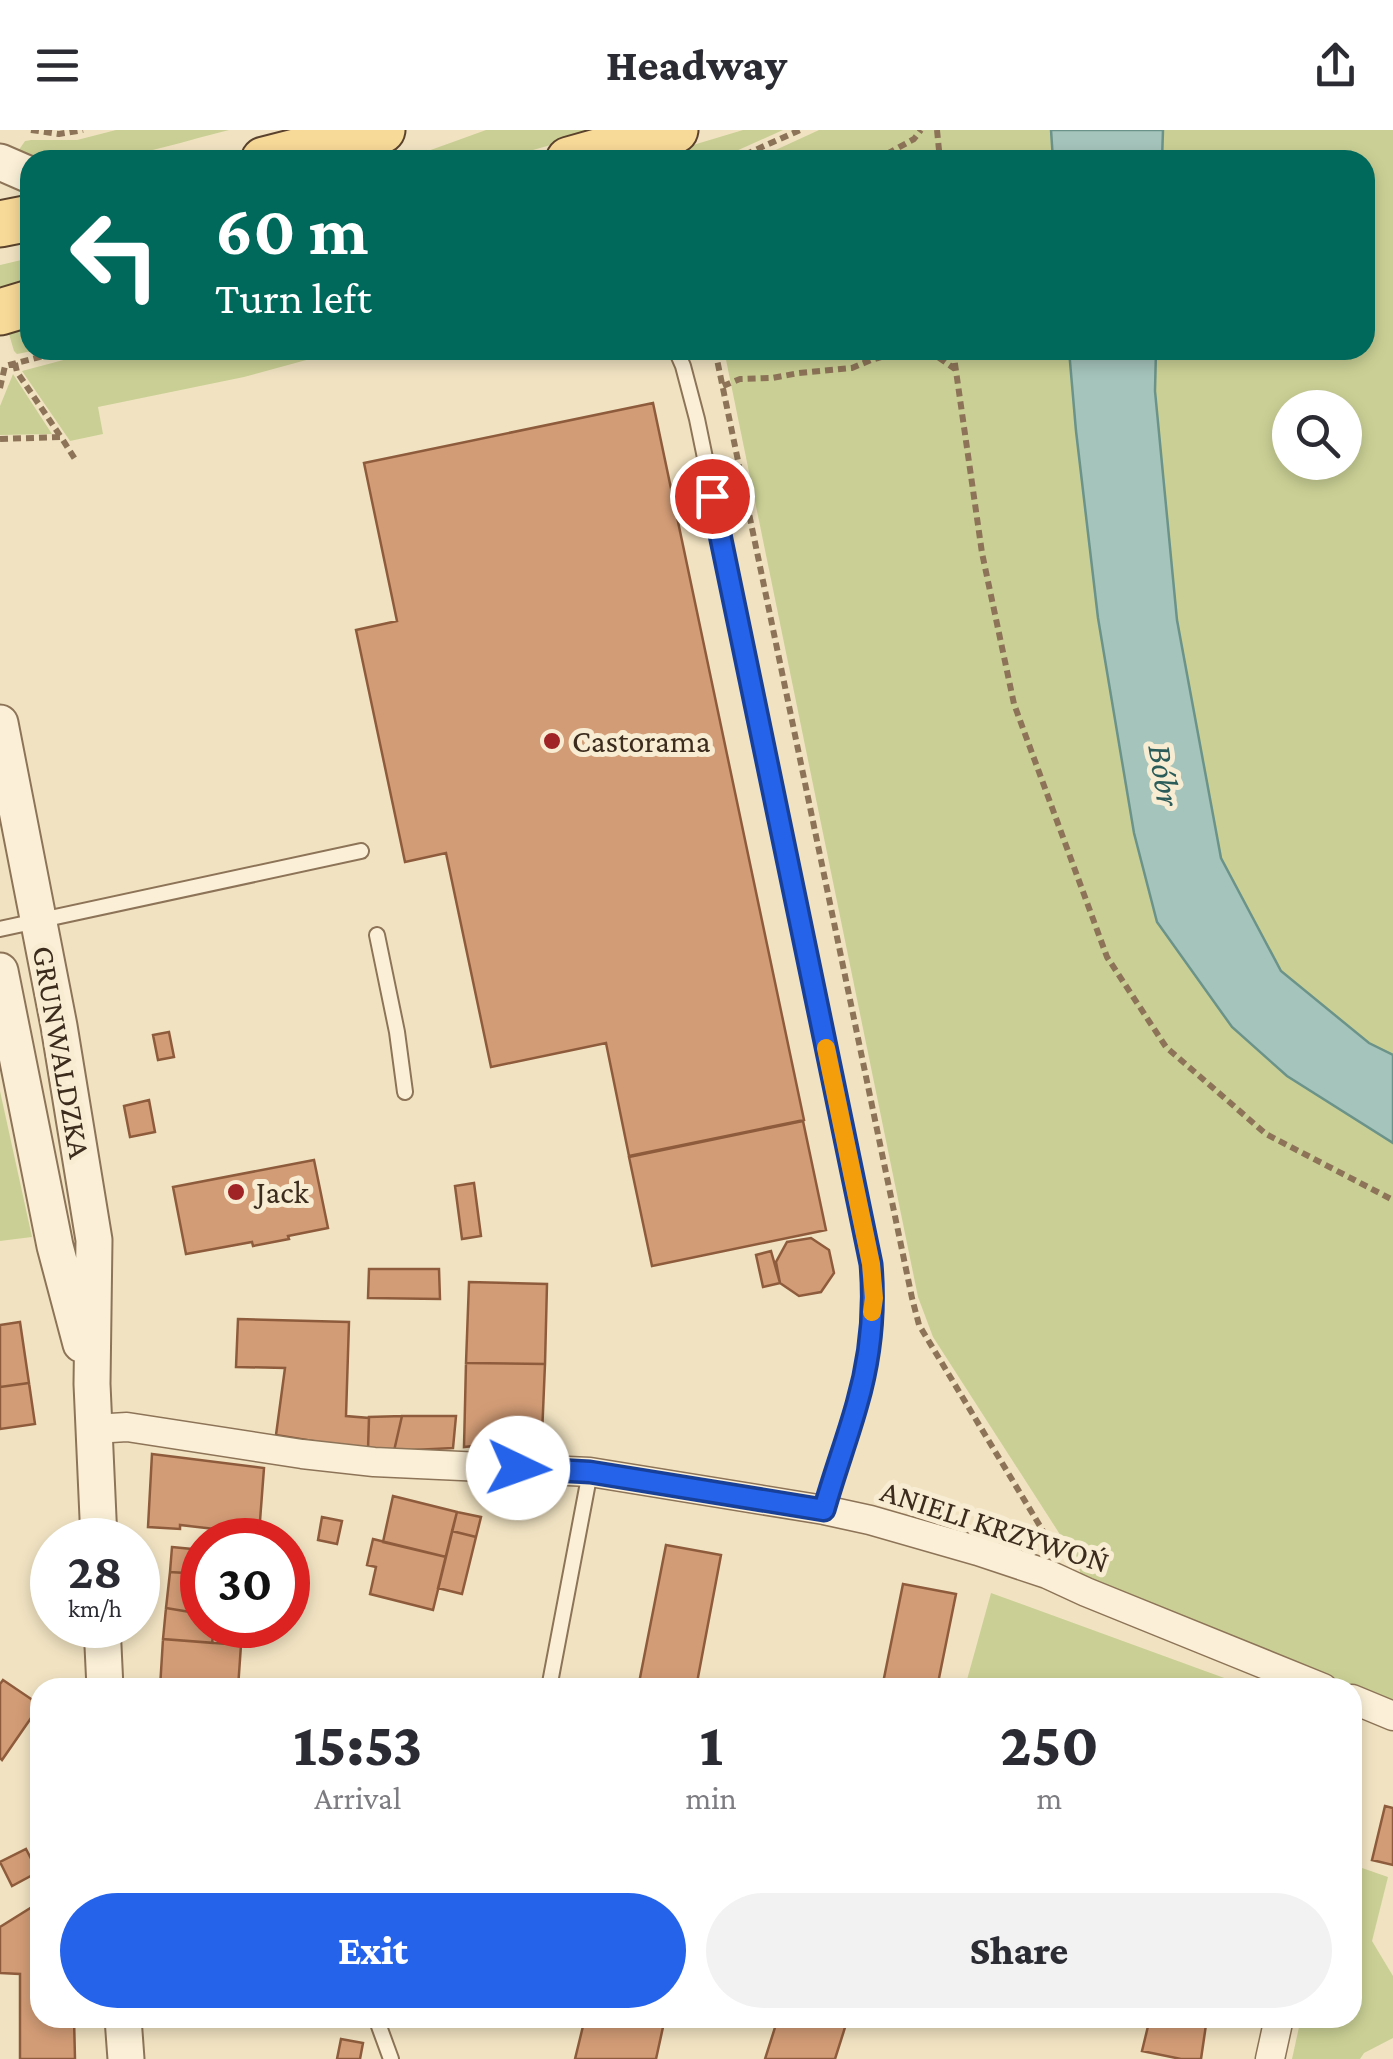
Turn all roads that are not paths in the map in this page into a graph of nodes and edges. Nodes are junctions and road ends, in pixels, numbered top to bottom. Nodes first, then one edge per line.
1 (382, 130) edge
2 (675, 130) edge
3 (303, 150) edge
4 (604, 150) edge
5 (680, 360) edge
6 (0, 723) edge
7 (361, 851) dead end
8 (39, 922) junction
9 (0, 929) edge
10 (377, 935) dead end
11 (0, 971) edge
12 (405, 1092) dead end
13 (92, 1384) junction
14 (94, 1428) junction
15 (590, 1472) junction
16 (824, 1510) junction
17 (98, 1518) edge
18 (103, 1648) edge
19 (105, 1678) edge
20 (551, 1678) edge
21 (1298, 1678) edge
22 (1362, 1703) edge
23 (1393, 1716) edge
24 (124, 2028) edge
25 (380, 2028) edge
26 (1277, 2028) edge
27 (126, 2059) edge
28 (391, 2059) edge
29 (1270, 2059) edge

1 - 3 main road
2 - 4 main road
5 - 16 lane
6 - 8 street, GRUNWALDZKA
7 - 8 lane
8 - 9 lane
8 - 13 street, GRUNWALDZKA
10 - 12 lane
11 - 13 street, GRUNWALDZKA
13 - 14 street, GRUNWALDZKA
14 - 15 street, ANIELI KRZYWOŃ
14 - 17 street, GRUNWALDZKA
15 - 16 street, ANIELI KRZYWOŃ
15 - 20 lane
16 - 21 street, ANIELI KRZYWOŃ
18 - 19 street
22 - 23 street
24 - 27 street
25 - 28 lane
26 - 29 street

